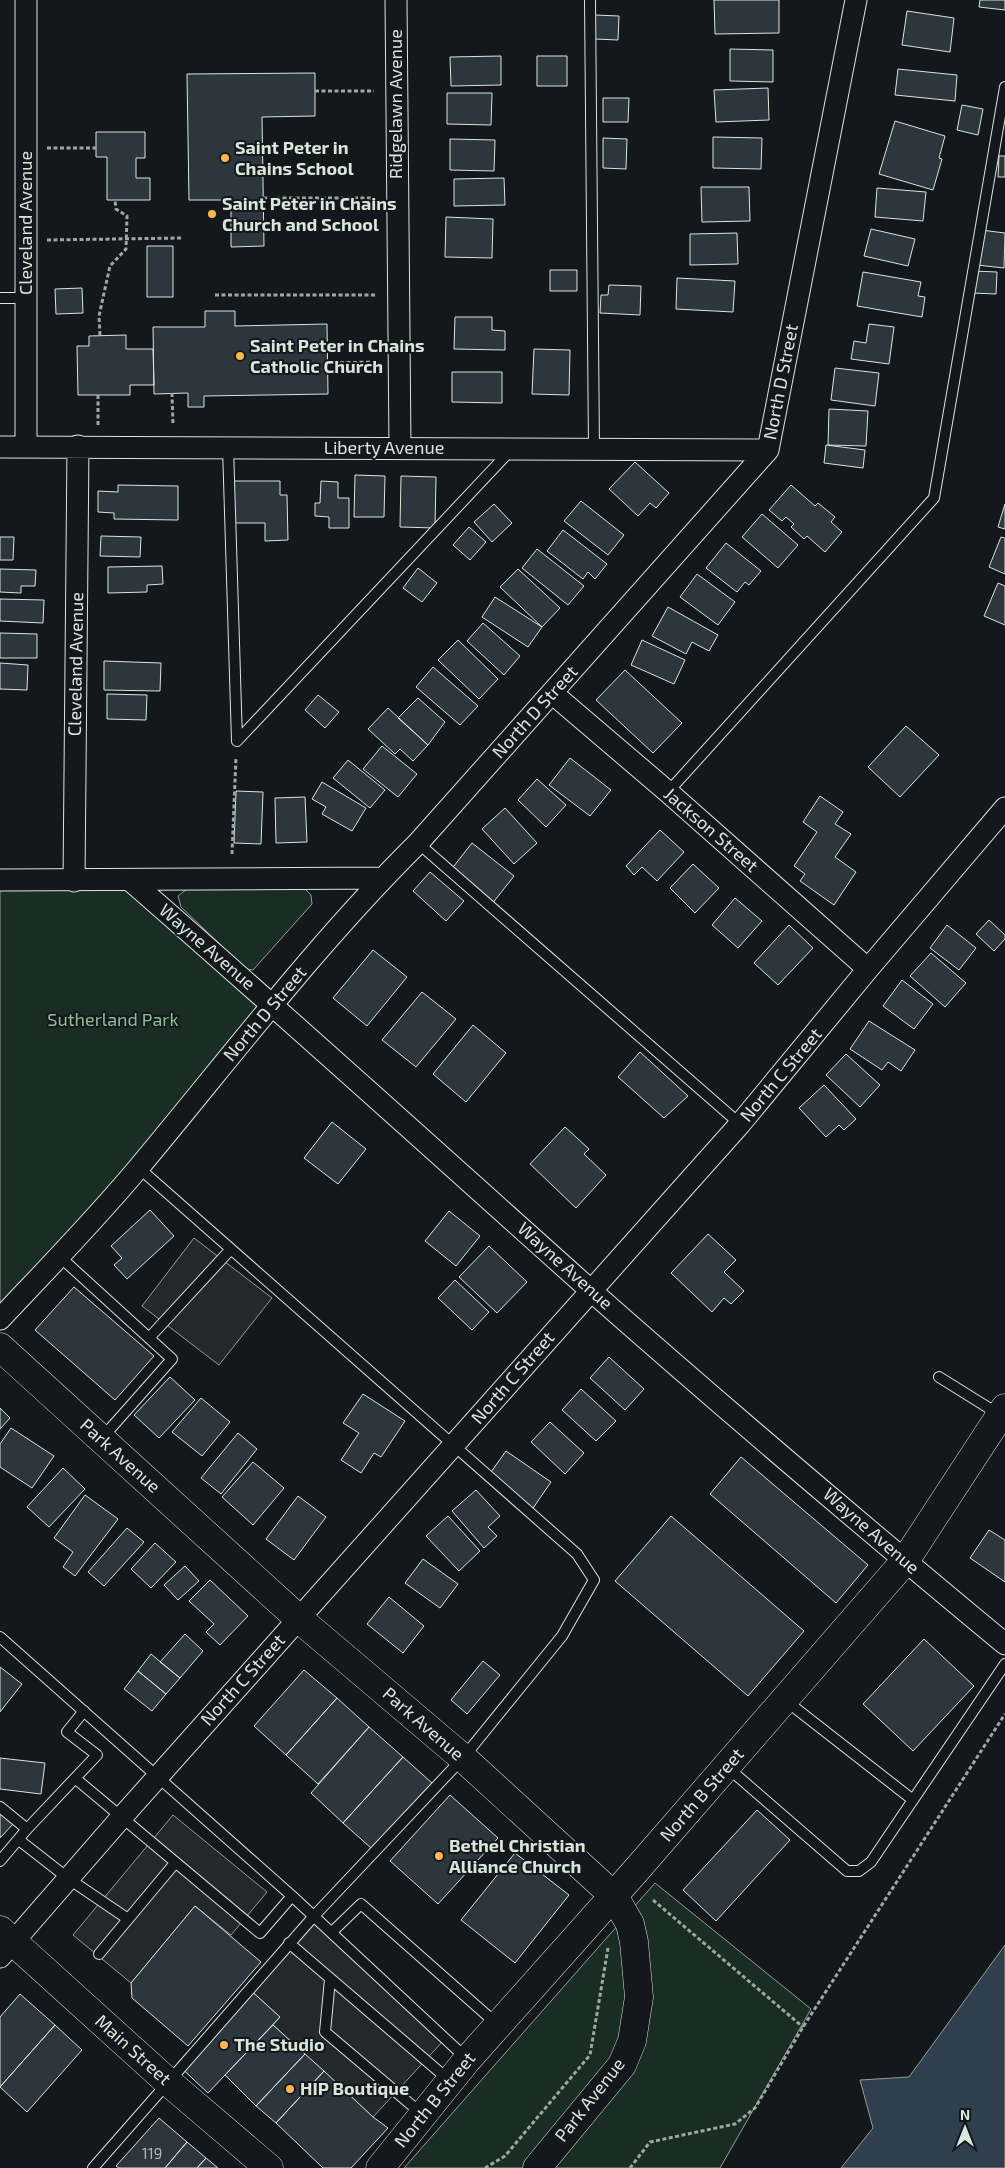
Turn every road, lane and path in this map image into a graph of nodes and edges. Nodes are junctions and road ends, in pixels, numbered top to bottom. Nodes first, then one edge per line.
1 (26, 0) edge
2 (396, 0) edge
3 (590, 0) edge
4 (856, 0) edge
5 (1005, 87) edge
6 (315, 91) dead end
7 (396, 91) junction
8 (26, 148) junction
9 (96, 148) dead end
10 (263, 198) dead end
11 (396, 198) junction
12 (115, 200) dead end
13 (181, 238) dead end
14 (127, 239) junction
15 (26, 240) junction
16 (215, 295) dead end
17 (400, 295) junction
18 (0, 298) edge
19 (26, 298) junction
20 (100, 336) dead end
21 (400, 362) junction
22 (327, 363) dead end
23 (172, 394) dead end
24 (98, 395) dead end
25 (0, 446) edge
26 (26, 446) junction
27 (88, 447) junction
28 (173, 447) junction
29 (228, 447) junction
30 (400, 447) junction
31 (513, 448) junction
32 (594, 449) junction
33 (768, 450) junction
34 (552, 693) junction
35 (237, 741) junction
36 (668, 792) junction
37 (1005, 808) edge
38 (418, 843) junction
39 (232, 854) dead end
40 (382, 878) junction
41 (0, 880) edge
42 (74, 881) junction
43 (131, 881) junction
44 (868, 969) junction
45 (273, 1004) junction
46 (740, 1124) junction
47 (138, 1168) junction
48 (231, 1249) junction
49 (58, 1256) junction
50 (590, 1290) junction
51 (0, 1319) edge
52 (149, 1338) junction
53 (0, 1347) edge
54 (939, 1377) dead end
55 (1002, 1412) edge
56 (102, 1439) junction
57 (455, 1445) junction
58 (905, 1561) junction
59 (298, 1618) junction
60 (0, 1638) edge
61 (1005, 1644) edge
62 (1005, 1664) edge
63 (784, 1699) junction
64 (84, 1711) junction
65 (1005, 1714) edge
66 (463, 1758) junction
67 (726, 1766) junction
68 (158, 1776) junction
69 (76, 1779) junction
70 (913, 1800) junction
71 (0, 1807) edge
72 (121, 1818) junction
73 (27, 1829) junction
74 (19, 1840) junction
75 (0, 1844) edge
76 (9, 1851) junction
77 (0, 1861) edge
78 (176, 1863) junction
79 (69, 1879) junction
80 (292, 1896) junction
81 (614, 1896) junction
82 (653, 1900) dead end
83 (314, 1916) junction
84 (128, 1919) junction
85 (332, 1932) junction
86 (4, 1943) edge
87 (289, 1943) junction
88 (608, 1947) dead end
89 (99, 1954) dead end
90 (330, 1979) junction
91 (498, 2025) junction
92 (803, 2027) junction
93 (467, 2060) junction
94 (167, 2081) junction
95 (450, 2081) junction
96 (423, 2115) junction
97 (92, 2168) edge
98 (268, 2168) edge
99 (380, 2168) edge
100 (485, 2168) edge
101 (537, 2168) edge
102 (630, 2168) edge

1 - 8 street, Cleveland Avenue
2 - 7 street, Ridgelawn Avenue
3 - 32 lane
4 - 33 street, North D Street
5 - 36 lane
6 - 7 path
7 - 11 street, Ridgelawn Avenue
8 - 9 path
8 - 15 street, Cleveland Avenue
10 - 11 path
11 - 17 street, Ridgelawn Avenue
12 - 14 path
13 - 14 path
14 - 15 path
14 - 20 path
15 - 19 street, Cleveland Avenue
16 - 17 path
17 - 21 street, Ridgelawn Avenue
18 - 19 lane
19 - 26 street, Cleveland Avenue
21 - 22 path
21 - 30 street, Ridgelawn Avenue
23 - 28 path
24 - 27 path
25 - 26 street, Liberty Avenue
26 - 27 street, Liberty Avenue
27 - 28 street, Liberty Avenue
27 - 42 street, Cleveland Avenue
28 - 29 street, Liberty Avenue
29 - 30 street, Liberty Avenue
29 - 35 lane
30 - 31 street, Liberty Avenue
31 - 32 street, Liberty Avenue
31 - 35 lane
32 - 33 street, Liberty Avenue
33 - 34 street, North D Street
34 - 36 street, Jackson Street
34 - 38 street, North D Street
35 - 39 path
36 - 44 street, Jackson Street
37 - 44 street, North C Street
38 - 40 street, North D Street
38 - 46 lane
40 - 43 street, Wayne Avenue
40 - 45 street, North D Street
41 - 42 street, Wayne Avenue
42 - 43 street, Wayne Avenue
43 - 45 street, Wayne Avenue
44 - 46 street, North C Street
45 - 47 street, North D Street
45 - 50 street, Wayne Avenue
46 - 50 street, North C Street
47 - 48 lane
47 - 49 street, North D Street
48 - 52 lane
48 - 57 lane
49 - 51 street, North D Street
49 - 52 lane
50 - 57 street, North C Street
50 - 58 street, Wayne Avenue
52 - 56 lane
53 - 56 main road, Park Avenue
54 - 55 lane
55 - 58 main road, North B Street
56 - 59 main road, Park Avenue
57 - 59 street, North C Street
57 - 66 lane
58 - 61 street, Wayne Avenue
58 - 63 main road, North B Street
59 - 66 main road, Park Avenue
59 - 68 street, North C Street
60 - 64 lane
62 - 70 lane
63 - 67 main road, North B Street
63 - 70 lane
64 - 68 lane
64 - 69 lane
65 - 92 path
66 - 81 main road, Park Avenue
66 - 83 lane
67 - 70 lane
67 - 81 main road, North B Street
68 - 72 street, North C Street
68 - 80 lane
69 - 72 lane
69 - 73 lane
71 - 73 lane
72 - 78 lane
72 - 79 street, North C Street
73 - 74 lane
74 - 76 lane
74 - 79 lane
75 - 76 lane
76 - 77 lane
78 - 80 lane
78 - 84 lane
79 - 84 lane
79 - 86 street, North C Street
80 - 83 lane
81 - 91 main road, North B Street
81 - 101 main road, Park Avenue
82 - 92 path
83 - 85 lane
83 - 87 lane
84 - 89 lane
85 - 91 lane
85 - 93 lane
86 - 94 main road, Main Street
87 - 90 lane
87 - 94 lane
88 - 100 path
90 - 95 lane
90 - 96 lane
91 - 93 main road, North B Street
92 - 102 path
93 - 95 main road, North B Street
94 - 97 lane
94 - 98 main road, Main Street
95 - 96 main road, North B Street
96 - 99 main road, North B Street

